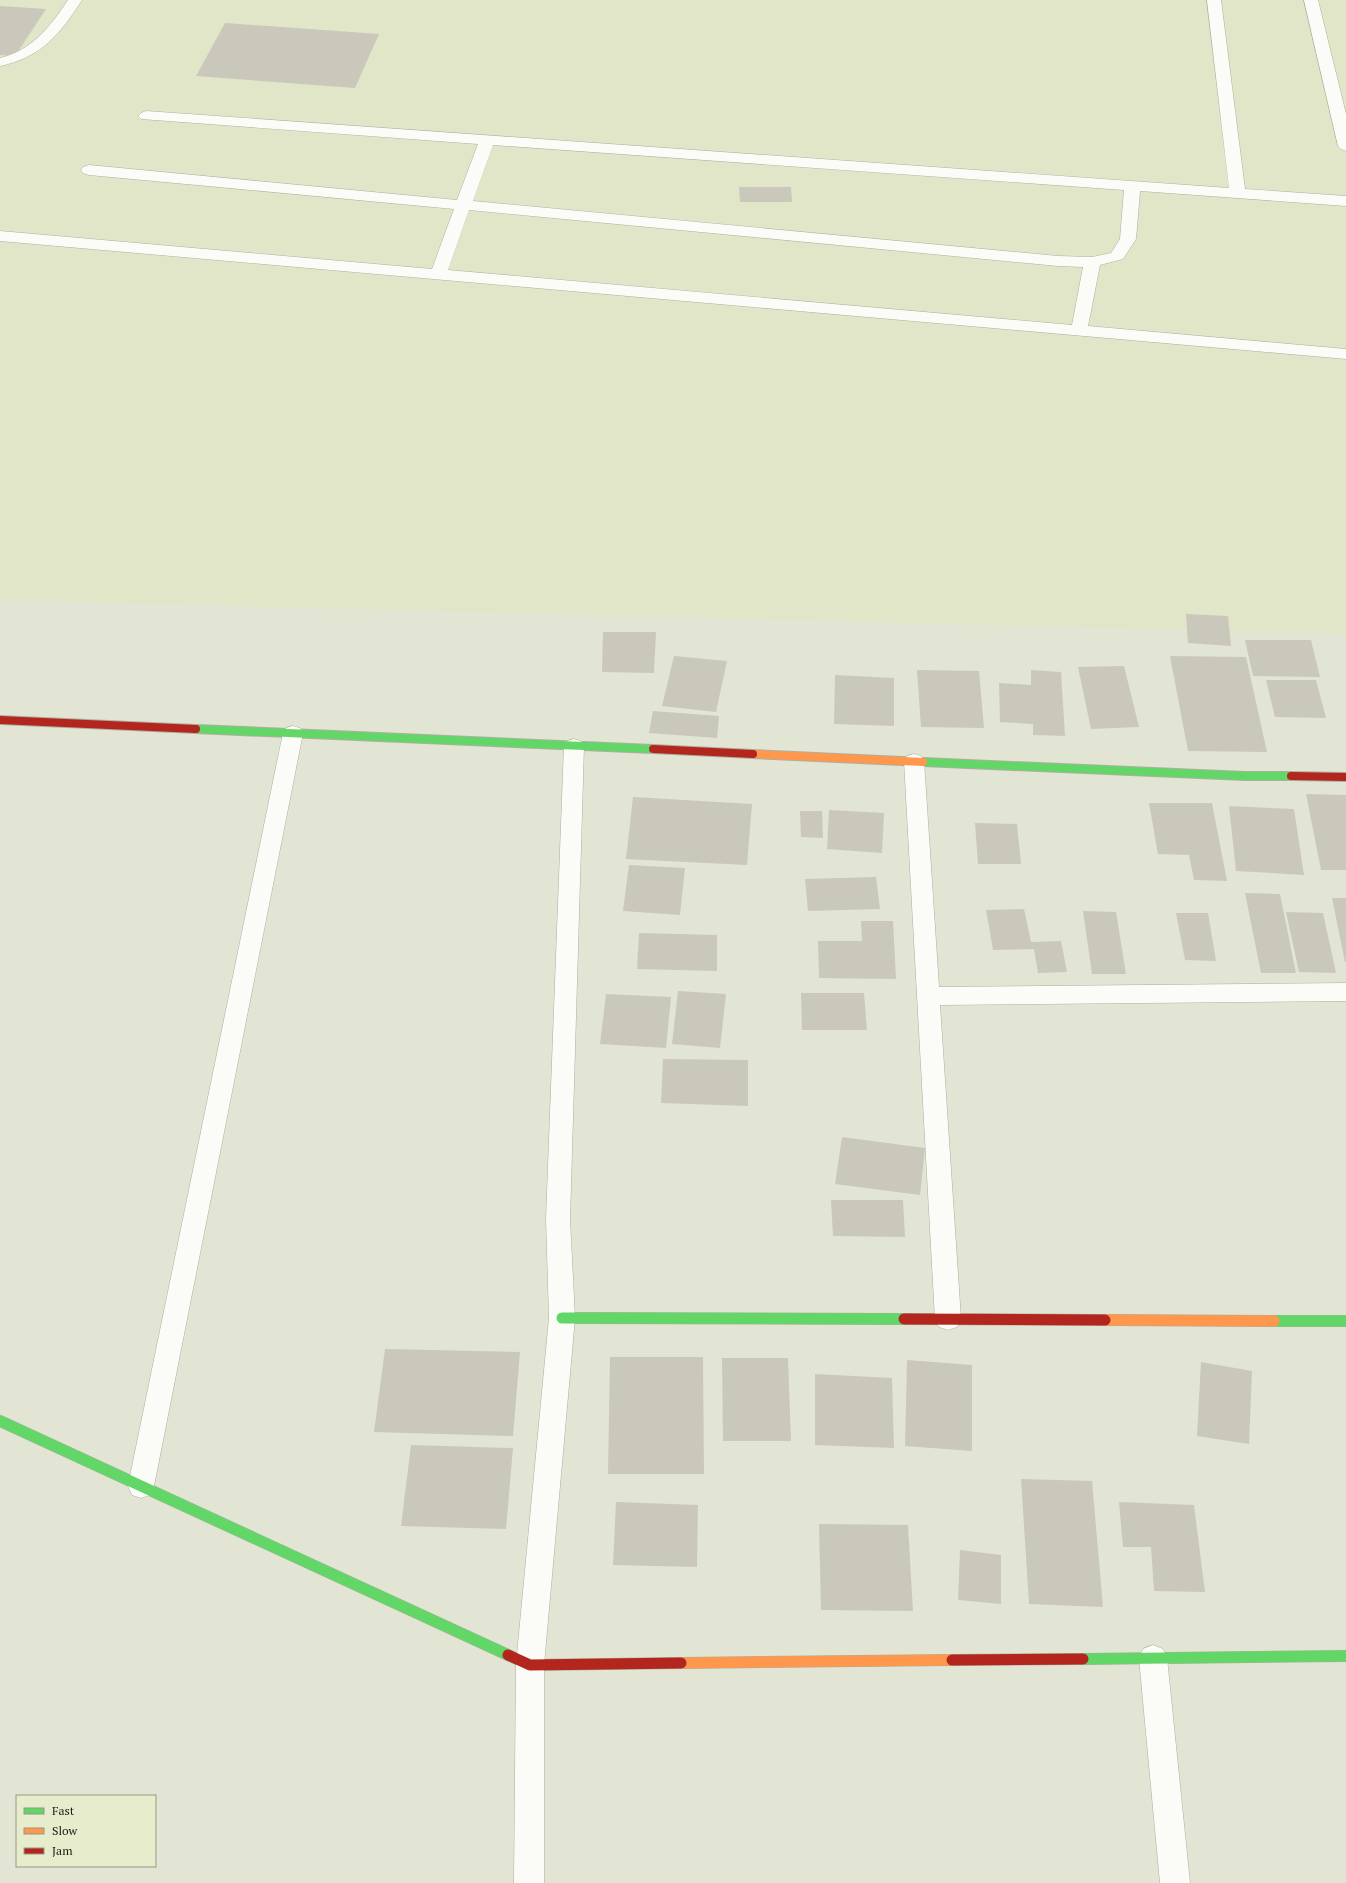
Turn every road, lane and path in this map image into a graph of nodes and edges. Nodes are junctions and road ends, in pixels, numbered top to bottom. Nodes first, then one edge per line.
1 (75, 0) edge
2 (1214, 0) edge
3 (1311, 0) edge
4 (0, 62) edge
5 (146, 116) dead end
6 (487, 140) junction
7 (1346, 146) edge
8 (89, 170) dead end
9 (1132, 186) junction
10 (1238, 194) junction
11 (1346, 202) edge
12 (463, 205) junction
13 (0, 236) edge
14 (1092, 262) junction
15 (438, 274) junction
16 (1079, 330) junction
17 (1346, 354) edge
18 (0, 720) edge
19 (293, 733) junction
20 (574, 746) junction
21 (914, 761) junction
22 (1346, 777) edge
23 (1346, 992) edge
24 (928, 996) junction
25 (562, 1318) junction
26 (948, 1319) junction
27 (1346, 1321) edge
28 (0, 1422) edge
29 (141, 1486) junction
30 (1346, 1656) edge
31 (1153, 1658) junction
32 (530, 1664) junction
33 (529, 1883) edge
34 (1175, 1883) edge

1 - 4 street
2 - 10 street
3 - 7 street
5 - 6 street
6 - 9 street
6 - 12 street
8 - 12 street
9 - 10 street
9 - 14 street
10 - 11 street
12 - 14 street
12 - 15 street
13 - 15 street
14 - 16 street
15 - 16 street
16 - 17 street
18 - 19 street
19 - 20 street
19 - 29 street
20 - 21 street
20 - 25 street
21 - 22 street
21 - 24 street
23 - 24 street
24 - 26 street
25 - 26 street
25 - 32 street
26 - 27 street
28 - 29 street
29 - 32 street
30 - 31 street
31 - 32 street
31 - 34 street
32 - 33 street

